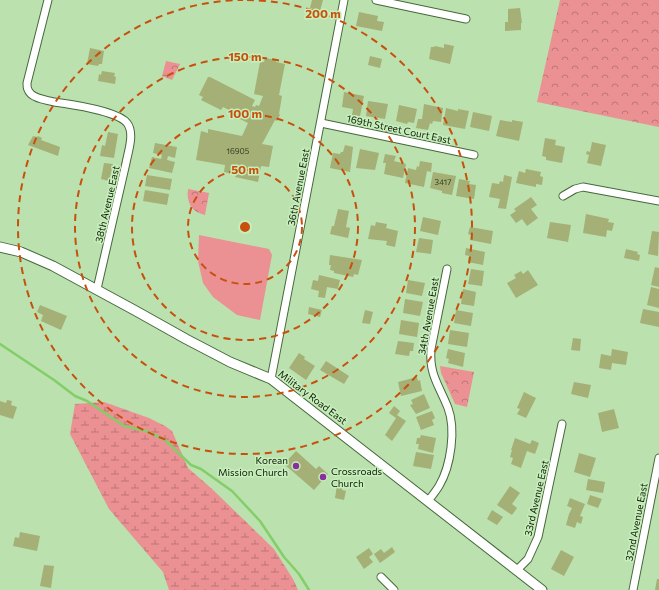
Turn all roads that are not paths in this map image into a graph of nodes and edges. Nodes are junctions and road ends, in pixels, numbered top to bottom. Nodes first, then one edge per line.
1 (48, 0) edge
2 (344, 0) edge
3 (376, 0) edge
4 (466, 19) dead end
5 (321, 123) junction
6 (474, 155) dead end
7 (563, 196) dead end
8 (659, 201) edge
9 (0, 248) edge
10 (447, 269) dead end
11 (97, 289) junction
12 (271, 379) junction
13 (562, 424) dead end
14 (659, 458) edge
15 (428, 501) junction
16 (517, 570) junction
17 (381, 577) dead end
18 (394, 590) edge
19 (542, 590) edge
20 (633, 590) edge

1 - 11 street, 38th Avenue East
2 - 5 street, 36th Avenue East
3 - 4 street
5 - 6 street, 169th Street Court East
5 - 12 street, 36th Avenue East
7 - 8 street
9 - 11 street, Military Road East
10 - 15 street, 34th Avenue East
11 - 12 street, Military Road East
12 - 15 street, Military Road East
13 - 16 street, 33rd Avenue East
14 - 20 street, 32nd Avenue East
15 - 16 street, Military Road East
16 - 19 street, Military Road East
17 - 18 street

